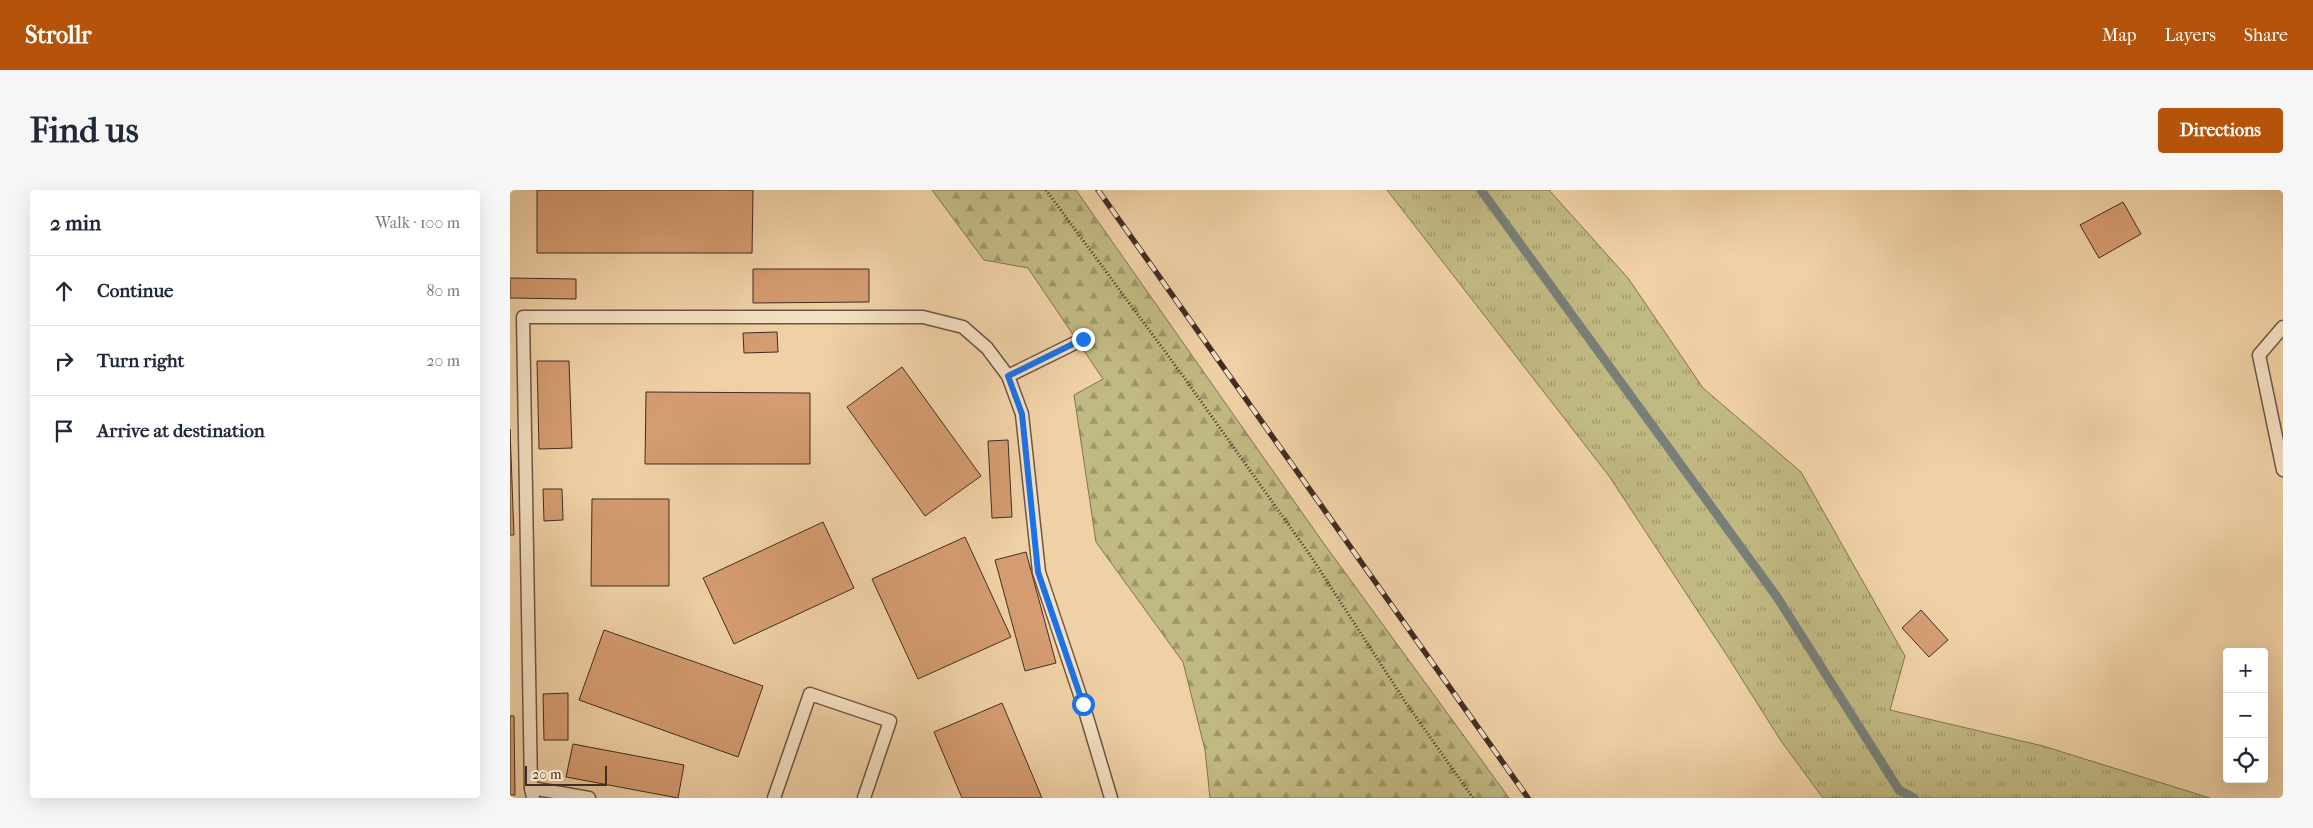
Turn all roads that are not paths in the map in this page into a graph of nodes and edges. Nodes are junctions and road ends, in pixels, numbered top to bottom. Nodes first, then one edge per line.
1 (2283, 327) edge
2 (1083, 339) dead end
3 (1008, 376) junction
4 (2283, 470) edge
5 (532, 793) edge
6 (589, 798) edge
7 (774, 798) edge
8 (864, 798) edge
9 (1111, 798) edge

1 - 4 lane
2 - 3 lane
3 - 5 lane
3 - 9 lane
5 - 6 lane
7 - 8 lane

